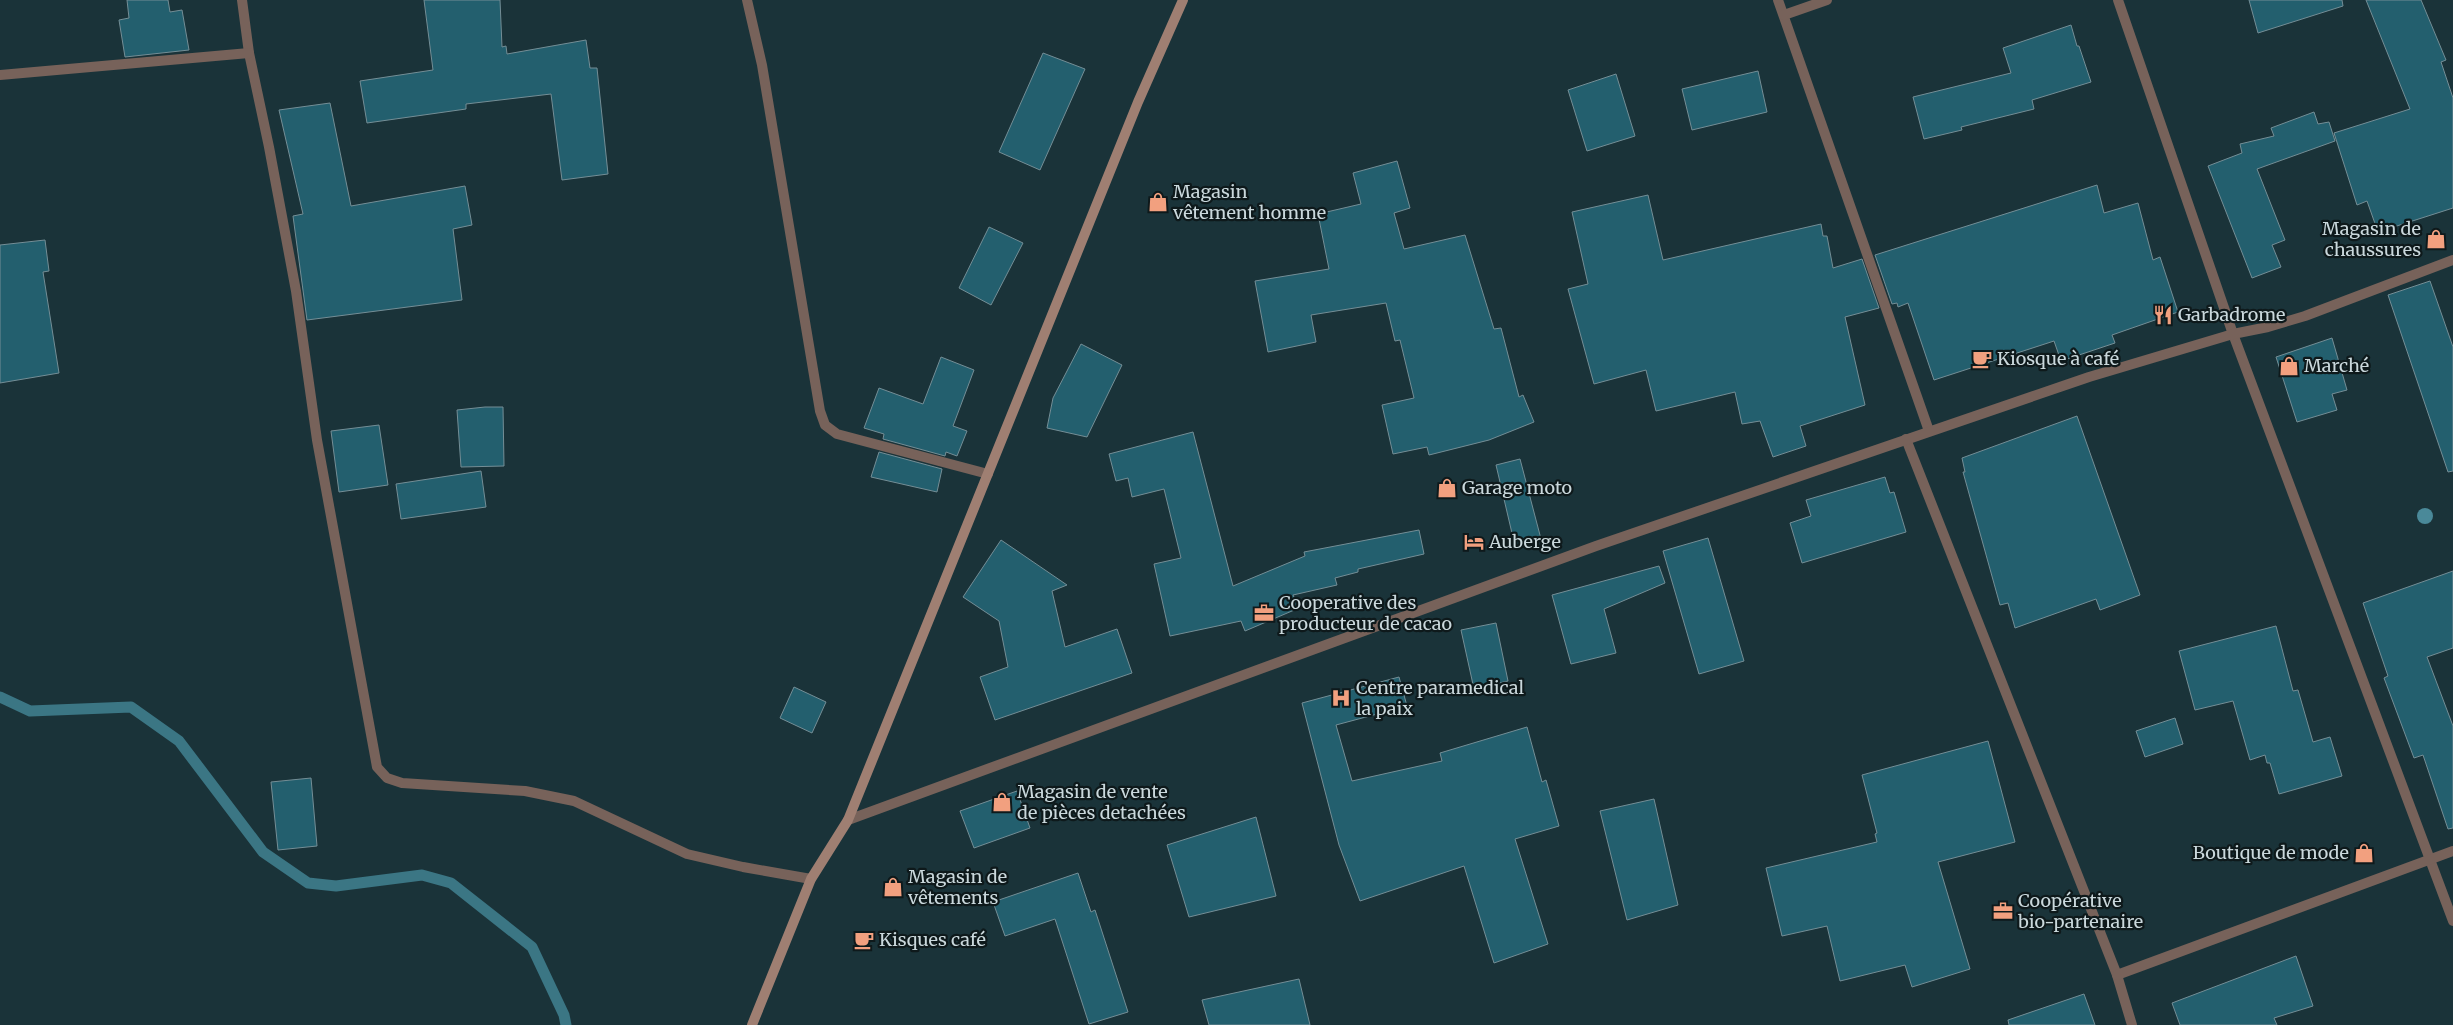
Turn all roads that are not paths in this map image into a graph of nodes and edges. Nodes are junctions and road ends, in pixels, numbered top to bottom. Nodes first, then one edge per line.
1 (242, 0) edge
2 (747, 0) edge
3 (1183, 0) edge
4 (1778, 0) edge
5 (1827, 0) edge
6 (2118, 0) edge
7 (1784, 15) junction
8 (249, 53) junction
9 (0, 75) edge
10 (2453, 260) edge
11 (2233, 334) junction
12 (1929, 431) junction
13 (1906, 439) junction
14 (988, 474) junction
15 (848, 820) junction
16 (2453, 851) edge
17 (2431, 859) junction
18 (811, 878) junction
19 (2453, 921) edge
20 (2117, 975) junction
21 (752, 1025) edge
22 (2132, 1025) edge

1 - 8 street
2 - 14 street
3 - 14 street
4 - 7 street
5 - 7 street
6 - 11 street
7 - 12 street
8 - 9 street
8 - 18 street
10 - 11 street
11 - 12 street
11 - 17 street
12 - 13 street
13 - 15 street
13 - 20 street
14 - 15 street
15 - 18 street
16 - 17 street
17 - 19 street
17 - 20 street
18 - 21 street
20 - 22 street

